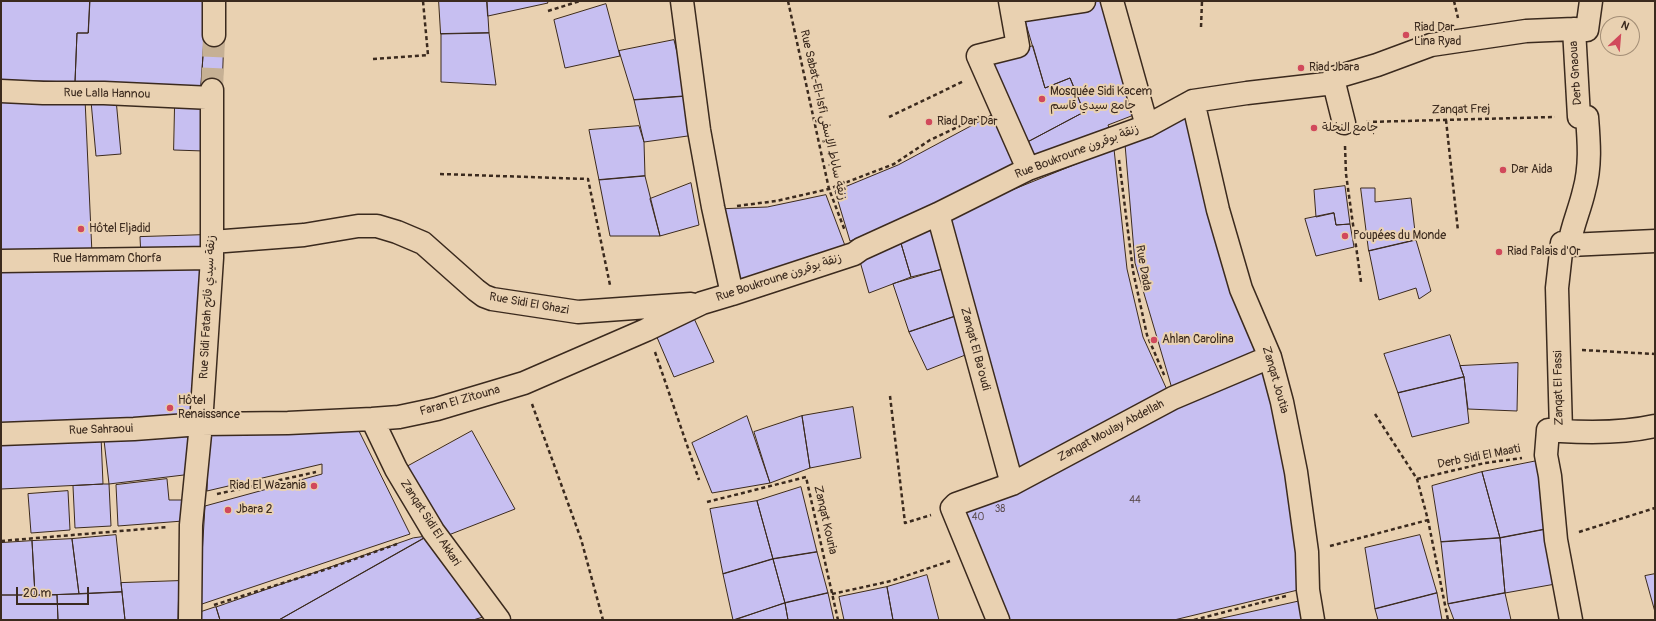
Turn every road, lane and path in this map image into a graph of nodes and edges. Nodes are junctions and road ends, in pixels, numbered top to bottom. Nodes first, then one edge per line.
1 (214, 1) edge
2 (423, 1) edge
3 (580, 1) edge
4 (682, 1) edge
5 (788, 1) edge
6 (1084, 1) edge
7 (1112, 1) edge
8 (1202, 1) edge
9 (1591, 1) edge
10 (1011, 7) edge
11 (548, 11) dead end
12 (1201, 27) dead end
13 (1574, 29) junction
14 (214, 35) tunnel mouth
15 (373, 59) dead end
16 (984, 71) junction
17 (1334, 83) junction
18 (1, 91) edge
19 (212, 94) joint
20 (1193, 101) junction
21 (1000, 108) junction
22 (1579, 116) junction
23 (889, 117) dead end
24 (1446, 120) junction
25 (1344, 122) junction
26 (1146, 126) junction
27 (1116, 136) junction
28 (1028, 169) junction
29 (440, 174) dead end
30 (829, 189) junction
31 (713, 207) junction
32 (938, 214) junction
33 (1458, 231) dead end
34 (1655, 241) edge
35 (1569, 245) junction
36 (212, 250) junction
37 (854, 254) junction
38 (1, 261) edge
39 (1362, 282) dead end
40 (732, 294) junction
41 (702, 303) junction
42 (616, 310) junction
43 (646, 330) junction
44 (1558, 348) junction
45 (1655, 354) edge
46 (1270, 357) junction
47 (524, 383) junction
48 (890, 396) dead end
49 (1173, 398) junction
50 (1375, 414) dead end
51 (372, 419) junction
52 (201, 424) junction
53 (1655, 426) edge
54 (1561, 431) junction
55 (1, 434) edge
56 (1546, 455) junction
57 (316, 472) dead end
58 (1417, 479) junction
59 (699, 480) dead end
60 (1012, 484) junction
61 (193, 499) junction
62 (707, 502) dead end
63 (952, 508) junction
64 (1655, 508) edge
65 (1428, 520) junction
66 (191, 525) junction
67 (1556, 540) junction
68 (1, 541) edge
69 (397, 544) dead end
70 (1307, 552) junction
71 (971, 554) junction
72 (1308, 590) junction
73 (832, 594) junction
74 (190, 616) edge
75 (499, 620) edge
76 (603, 620) edge
77 (838, 620) edge
78 (998, 620) edge
79 (1194, 620) edge
80 (1313, 620) edge
81 (1448, 620) edge
82 (1572, 620) edge

1 - 14 street
2 - 15 path
3 - 11 path
4 - 31 street
5 - 30 path, Rue Sabat-El-Isfi زنقة ساباط الإسفي
6 - 10 street
7 - 26 street
8 - 12 path
9 - 13 street
10 - 16 street
13 - 17 street
13 - 22 street, Derb Gnaoua
16 - 21 street
16 - 23 path
17 - 20 street, Rue Boukroune زنقة بوقرون
17 - 25 street
18 - 19 street, Rue Lalla Hannou
19 - 36 street, Rue Sidi Fatah زنقة سيدي فاتح
20 - 26 street, Rue Boukroune زنقة بوقرون
20 - 46 street, Zanqat Joutia
21 - 28 street
21 - 30 path
22 - 24 path, Zanqat Frej
22 - 35 street
24 - 25 path, Zanqat Frej
24 - 33 path
25 - 39 path
26 - 27 street, Rue Boukroune زنقة بوقرون
27 - 28 street, Rue Boukroune زنقة بوقرون
27 - 49 path, Rue Dada
28 - 32 street, Rue Boukroune زنقة بوقرون
29 - 42 path
30 - 31 path
30 - 37 path, Rue Sabat-El-Isfi زنقة ساباط الإسفي
31 - 40 street
32 - 37 street, Rue Boukroune زنقة بوقرون
32 - 60 street, Zanqat El Ba'oudi
34 - 35 street
35 - 44 street, Zanqat El Fassi
36 - 38 street, Rue Hammam Chorfa
36 - 42 street, Rue Sidi El Ghazi
36 - 52 street, Rue Sidi Fatah زنقة سيدي فاتح
37 - 40 street, Rue Boukroune زنقة بوقرون
40 - 41 street, Rue Boukroune زنقة بوقرون
41 - 42 street, Rue Sidi El Ghazi
41 - 43 street, Faran El Zitouna
43 - 47 street, Faran El Zitouna
43 - 59 path
44 - 45 path
44 - 54 street, Zanqat El Fassi
46 - 49 street, Zanqat Moulay Abdellah
46 - 70 street, Zanqat Joutia
47 - 51 street, Faran El Zitouna
47 - 76 path
48 - 63 path
49 - 60 street, Zanqat Moulay Abdellah
50 - 58 path
51 - 52 street, Faran El Zitouna
51 - 75 street, Zanqat Sidi El Akkari
52 - 55 street, Rue Sahraoui
52 - 61 street, Rue Sidi Fatah زنقة سيدي فاتح
53 - 54 street
54 - 56 street, Zanqat El Fassi
56 - 58 path, Derb Sidi El Maati
56 - 67 street, Zanqat El Fassi
57 - 61 path
58 - 65 path
60 - 63 street, Zanqat Moulay Abdellah
61 - 66 street, Rue Sidi Fatah زنقة سيدي فاتح
62 - 73 path, Zanqat Kouria
63 - 71 street
64 - 67 path
65 - 70 path
65 - 81 path
66 - 68 path
66 - 74 street, Rue Sidi Fatah زنقة سيدي فاتح
67 - 82 street, Zanqat El Fassi
69 - 74 path
70 - 72 street, Zanqat Joutia
71 - 73 path
71 - 78 street
72 - 79 path
72 - 80 street, Zanqat Joutia
73 - 77 path, Zanqat Kouria

